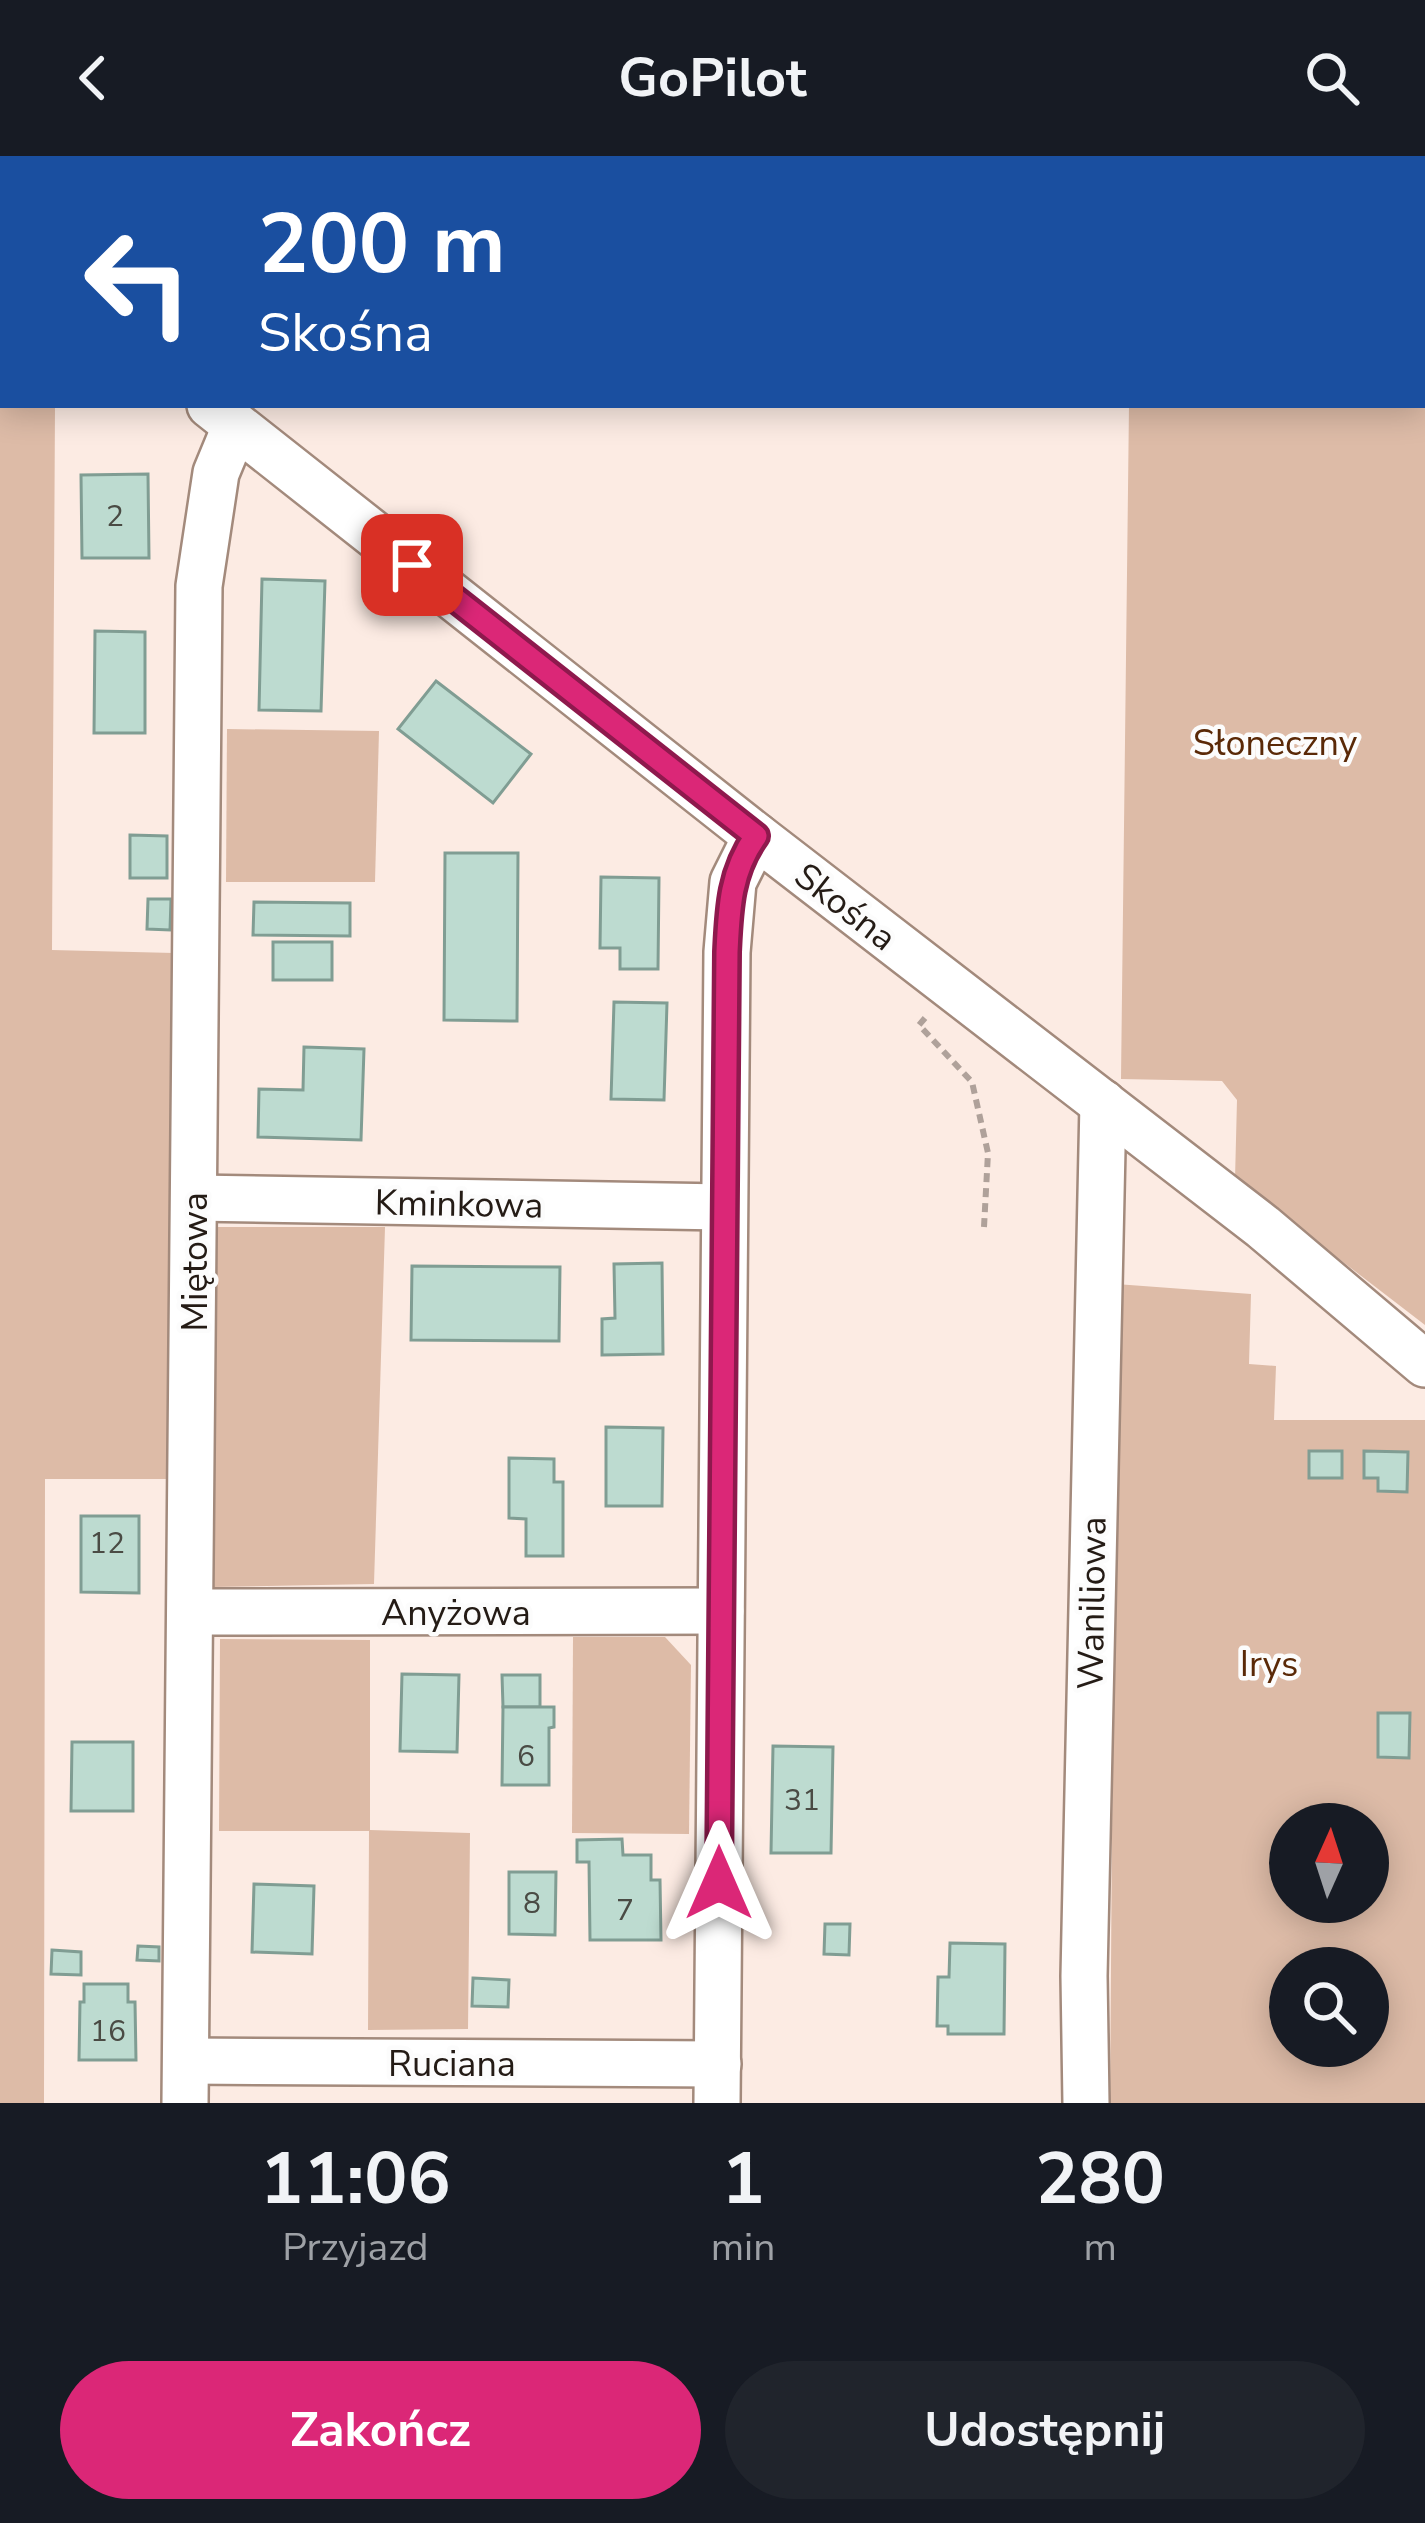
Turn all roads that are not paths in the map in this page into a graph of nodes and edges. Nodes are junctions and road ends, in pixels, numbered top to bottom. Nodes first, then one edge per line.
1 (222, 416) edge
2 (756, 836) junction
3 (1102, 1103) junction
4 (194, 1198) junction
5 (724, 1207) junction
6 (1425, 1364) edge
7 (721, 1611) junction
8 (191, 1612) junction
9 (186, 2082) edge
10 (717, 2084) edge
11 (1086, 2103) edge

1 - 2 street, Skośna
1 - 4 street, Miętowa
2 - 3 street, Skośna
2 - 5 street
3 - 6 street, Skośna
3 - 11 street, Waniliowa
4 - 5 street, Kminkowa
4 - 8 street, Miętowa
5 - 7 street
7 - 8 street, Anyżowa
7 - 10 street
8 - 9 street, Miętowa
9 - 10 street, Ruciana

